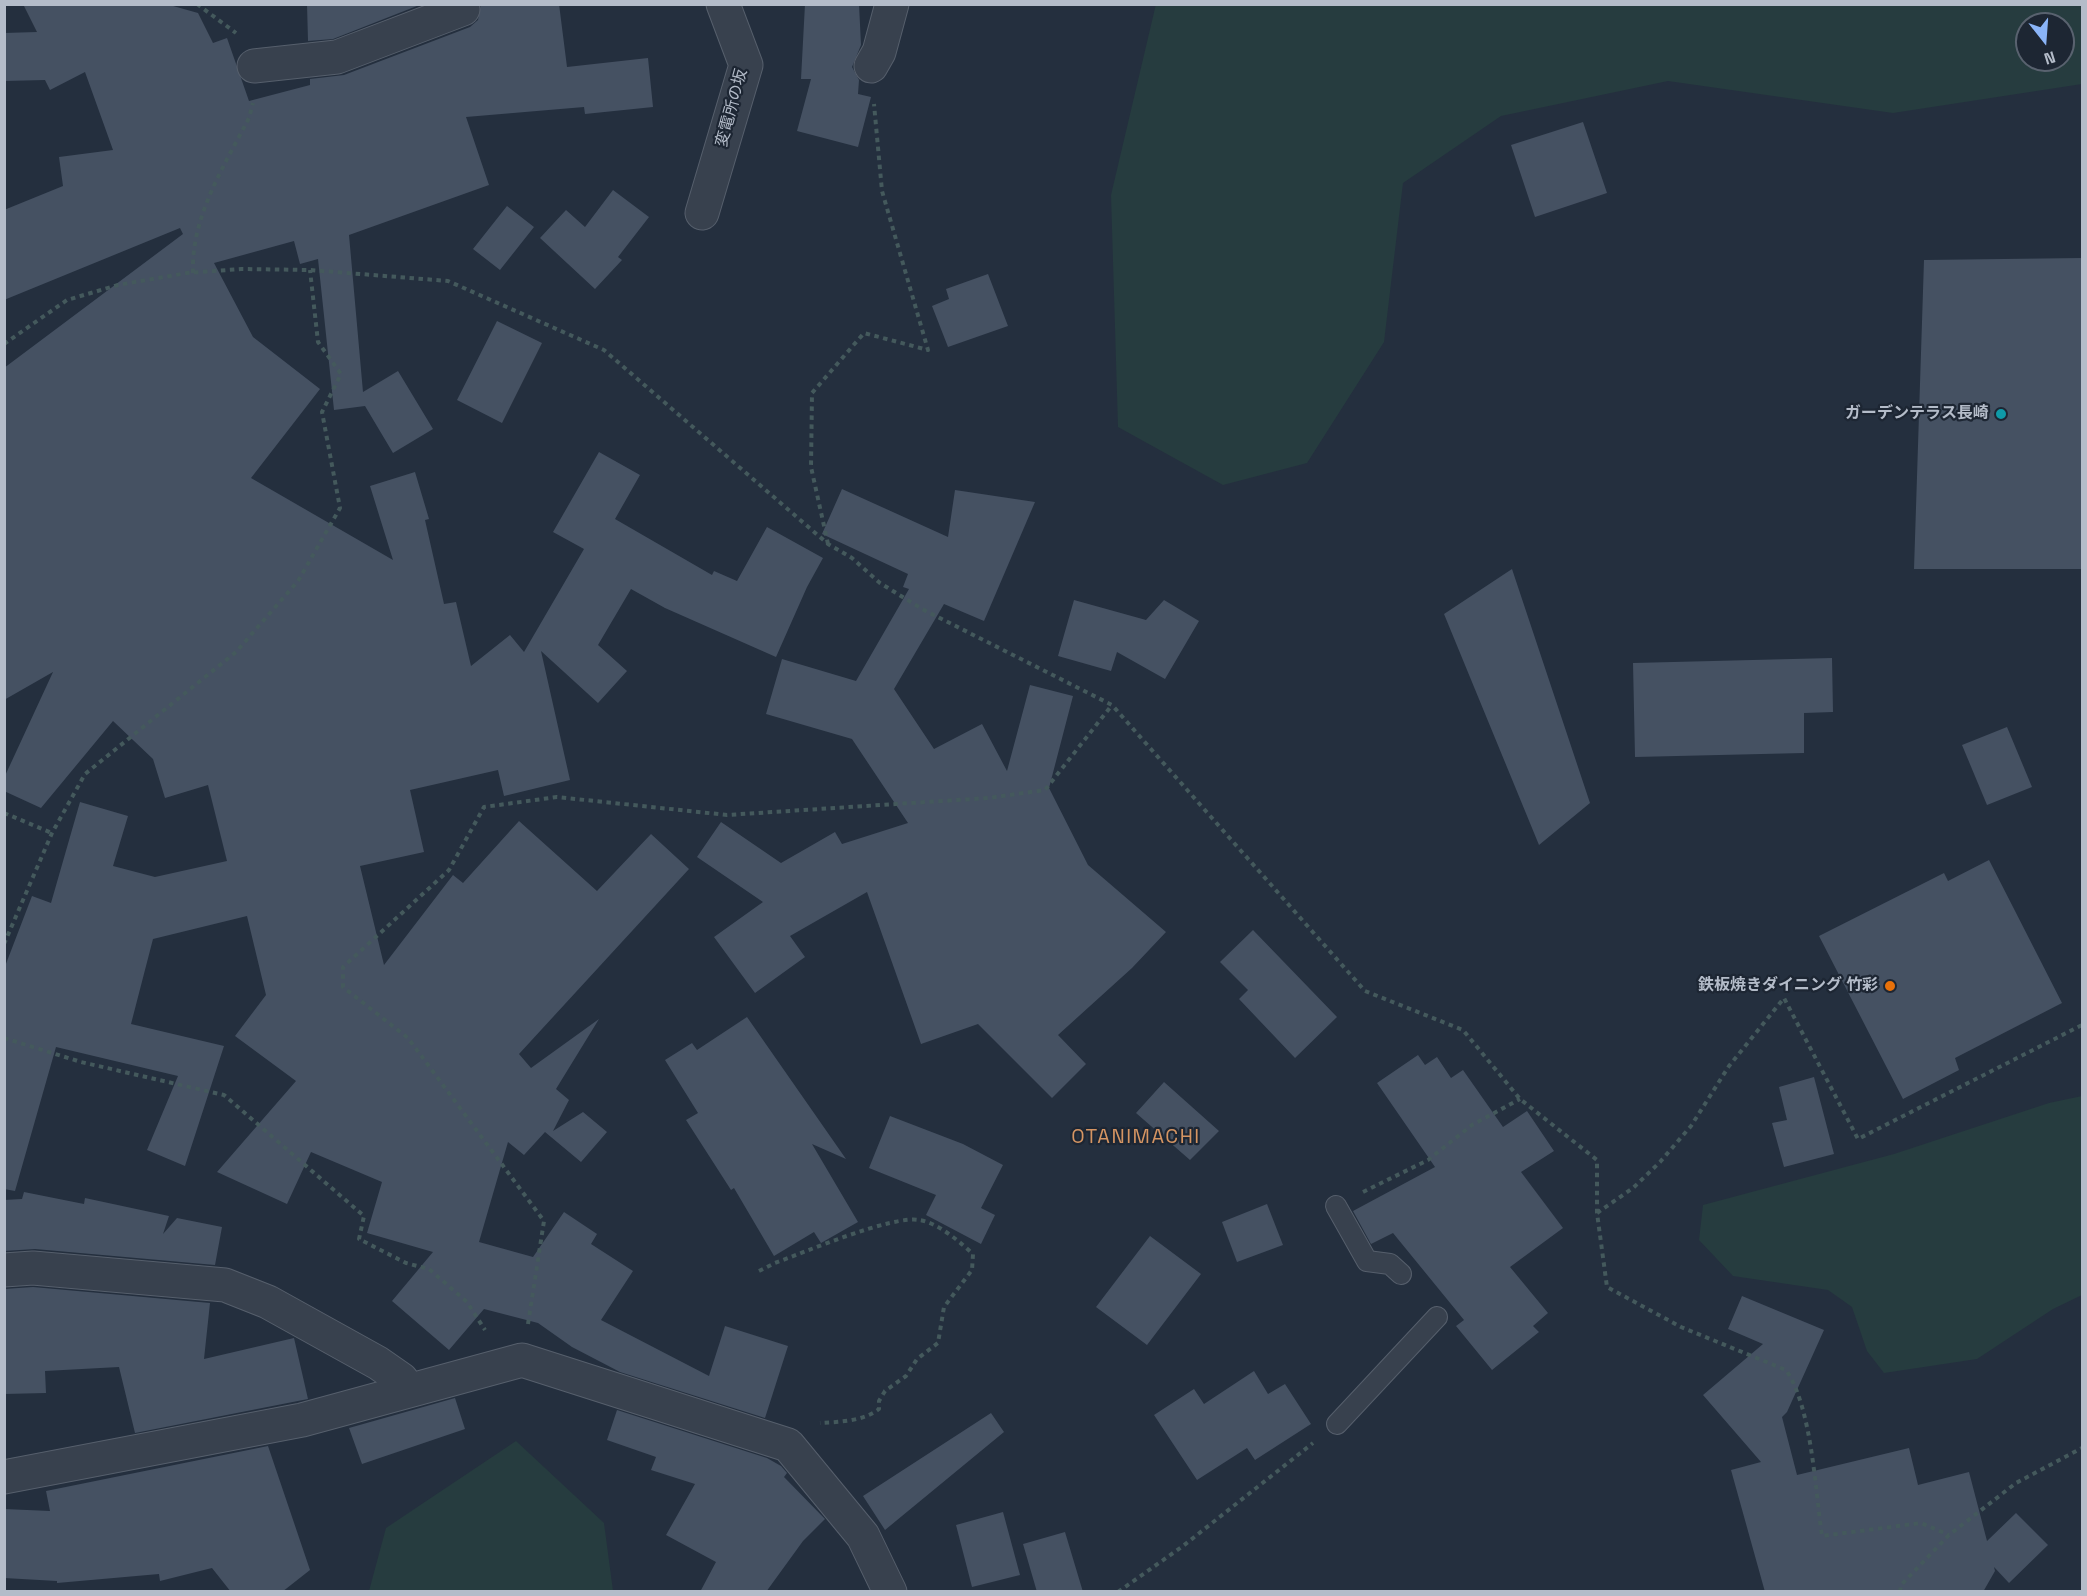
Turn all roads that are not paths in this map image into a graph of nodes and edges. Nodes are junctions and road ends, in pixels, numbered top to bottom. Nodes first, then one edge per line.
1 (723, 4) edge
2 (892, 4) edge
3 (463, 9) dead end
4 (254, 66) road end
5 (870, 66) road end
6 (702, 213) dead end
7 (1336, 1206) road end
8 (4, 1270) edge
9 (1401, 1274) dead end
10 (1437, 1317) dead end
11 (409, 1389) junction
12 (1337, 1424) road end
13 (4, 1477) edge
14 (890, 1592) edge

1 - 6 street, 変電所の坂
2 - 5 street
3 - 4 street
7 - 9 lane
8 - 11 street
10 - 12 lane
11 - 13 street
11 - 14 street

